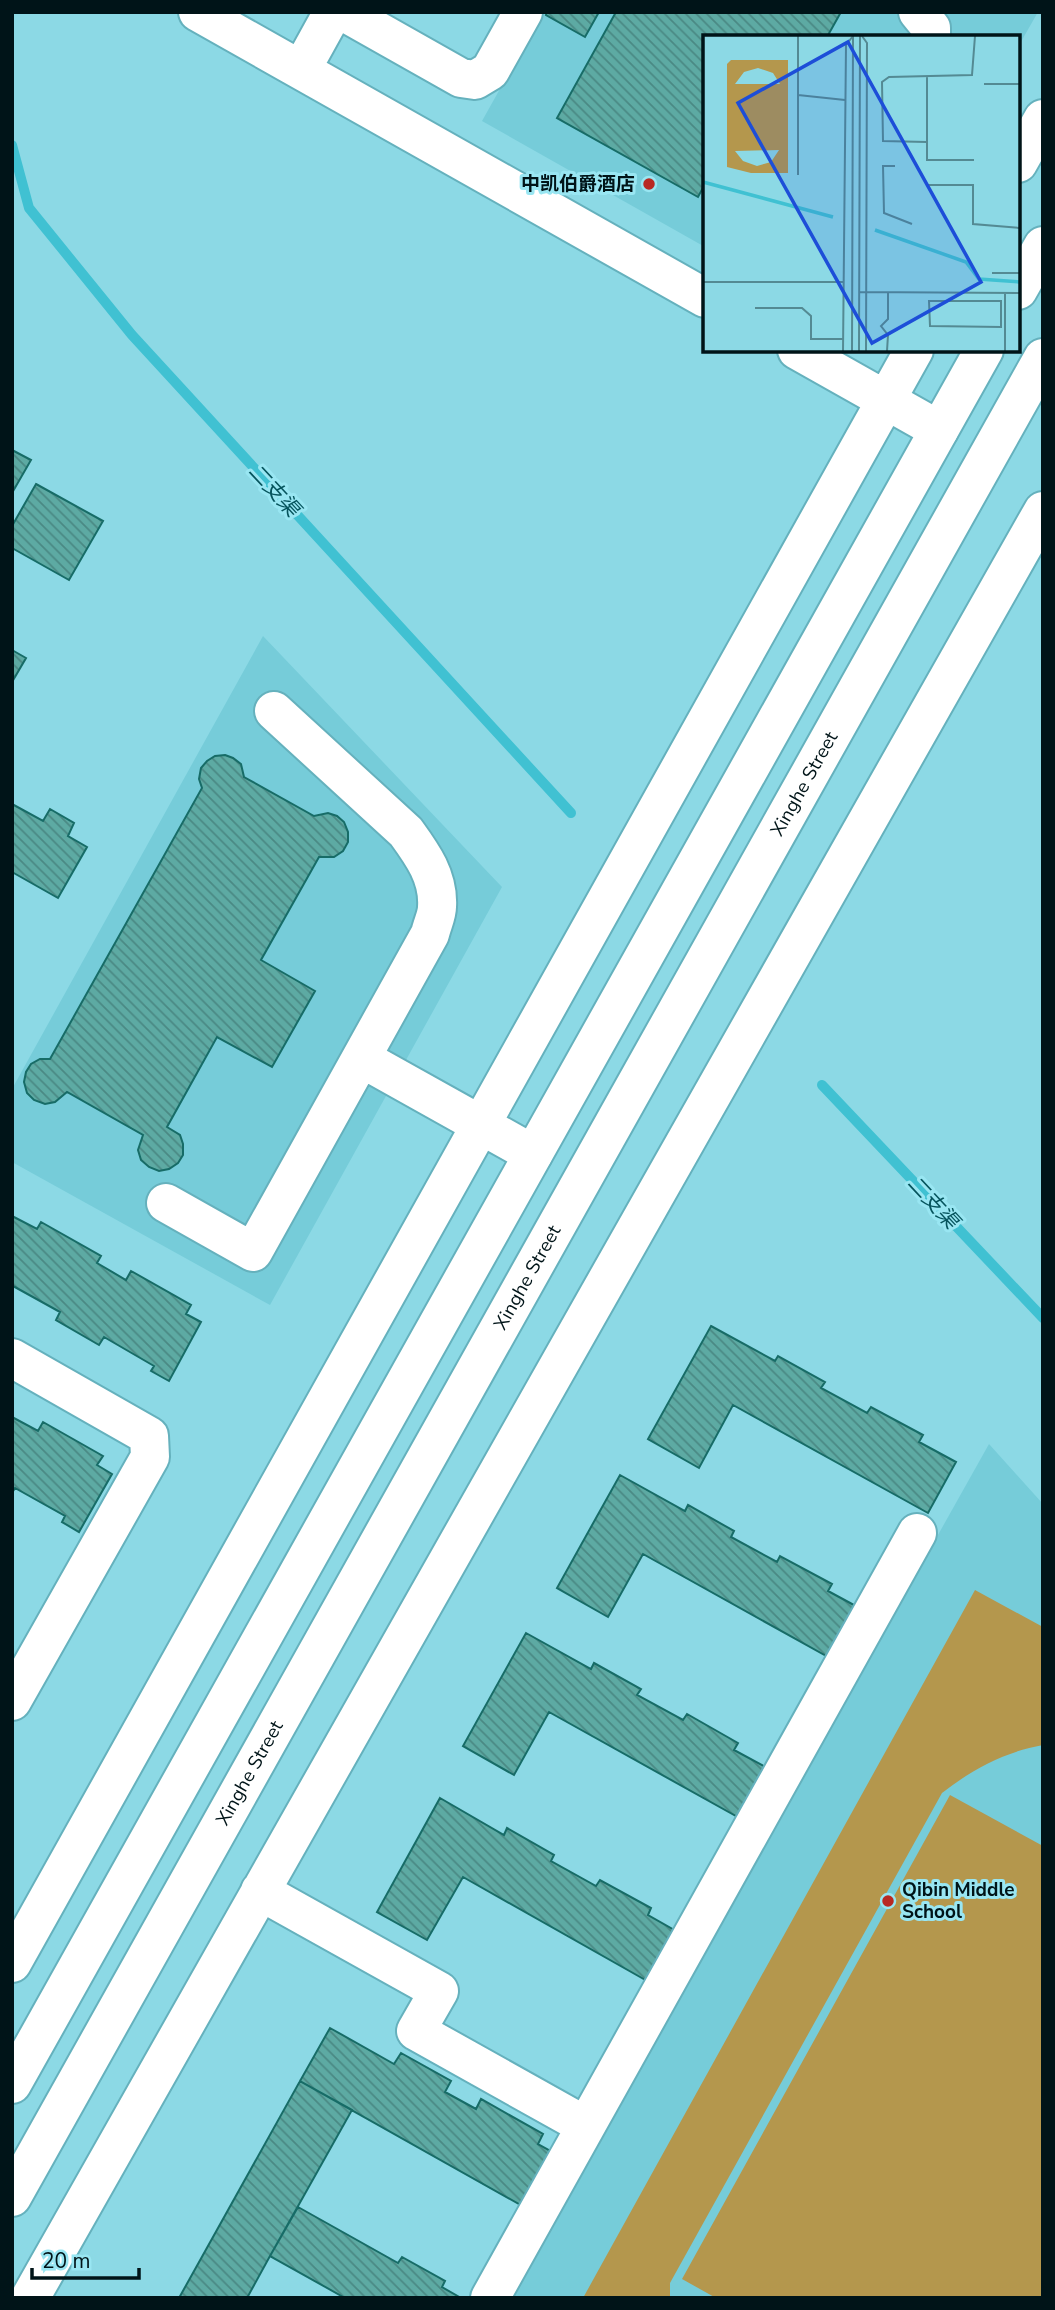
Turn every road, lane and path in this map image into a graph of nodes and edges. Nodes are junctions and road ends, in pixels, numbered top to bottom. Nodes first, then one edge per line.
1 (198, 12) edge
2 (333, 12) edge
3 (344, 12) edge
4 (523, 12) edge
5 (918, 12) edge
6 (931, 35) edge
7 (301, 70) junction
8 (1043, 246) edge
9 (1020, 286) edge
10 (703, 297) edge
11 (801, 352) edge
12 (913, 352) edge
13 (983, 352) edge
14 (1043, 358) edge
15 (886, 400) junction
16 (939, 430) junction
17 (1043, 511) edge
18 (1028, 571) edge
19 (274, 711) dead end
20 (360, 1058) junction
21 (481, 1125) junction
22 (533, 1154) junction
23 (166, 1203) dead end
24 (12, 1358) edge
25 (917, 1533) dead end
26 (12, 1701) edge
27 (260, 1891) junction
28 (12, 1963) edge
29 (12, 2084) edge
30 (586, 2126) junction
31 (12, 2197) edge
32 (30, 2298) edge
33 (490, 2298) edge

1 - 7 street
2 - 7 street
3 - 4 street
5 - 6 street
7 - 10 street
8 - 9 street
11 - 15 street
12 - 15 street
13 - 16 street
14 - 31 street, Xinghe Street
15 - 16 street
15 - 21 street
16 - 22 street
17 - 18 street
18 - 27 street
19 - 20 street
20 - 21 street
20 - 23 street
21 - 22 street
21 - 28 street
22 - 29 street
24 - 26 street
25 - 30 street
27 - 30 street
27 - 32 street
30 - 33 street

